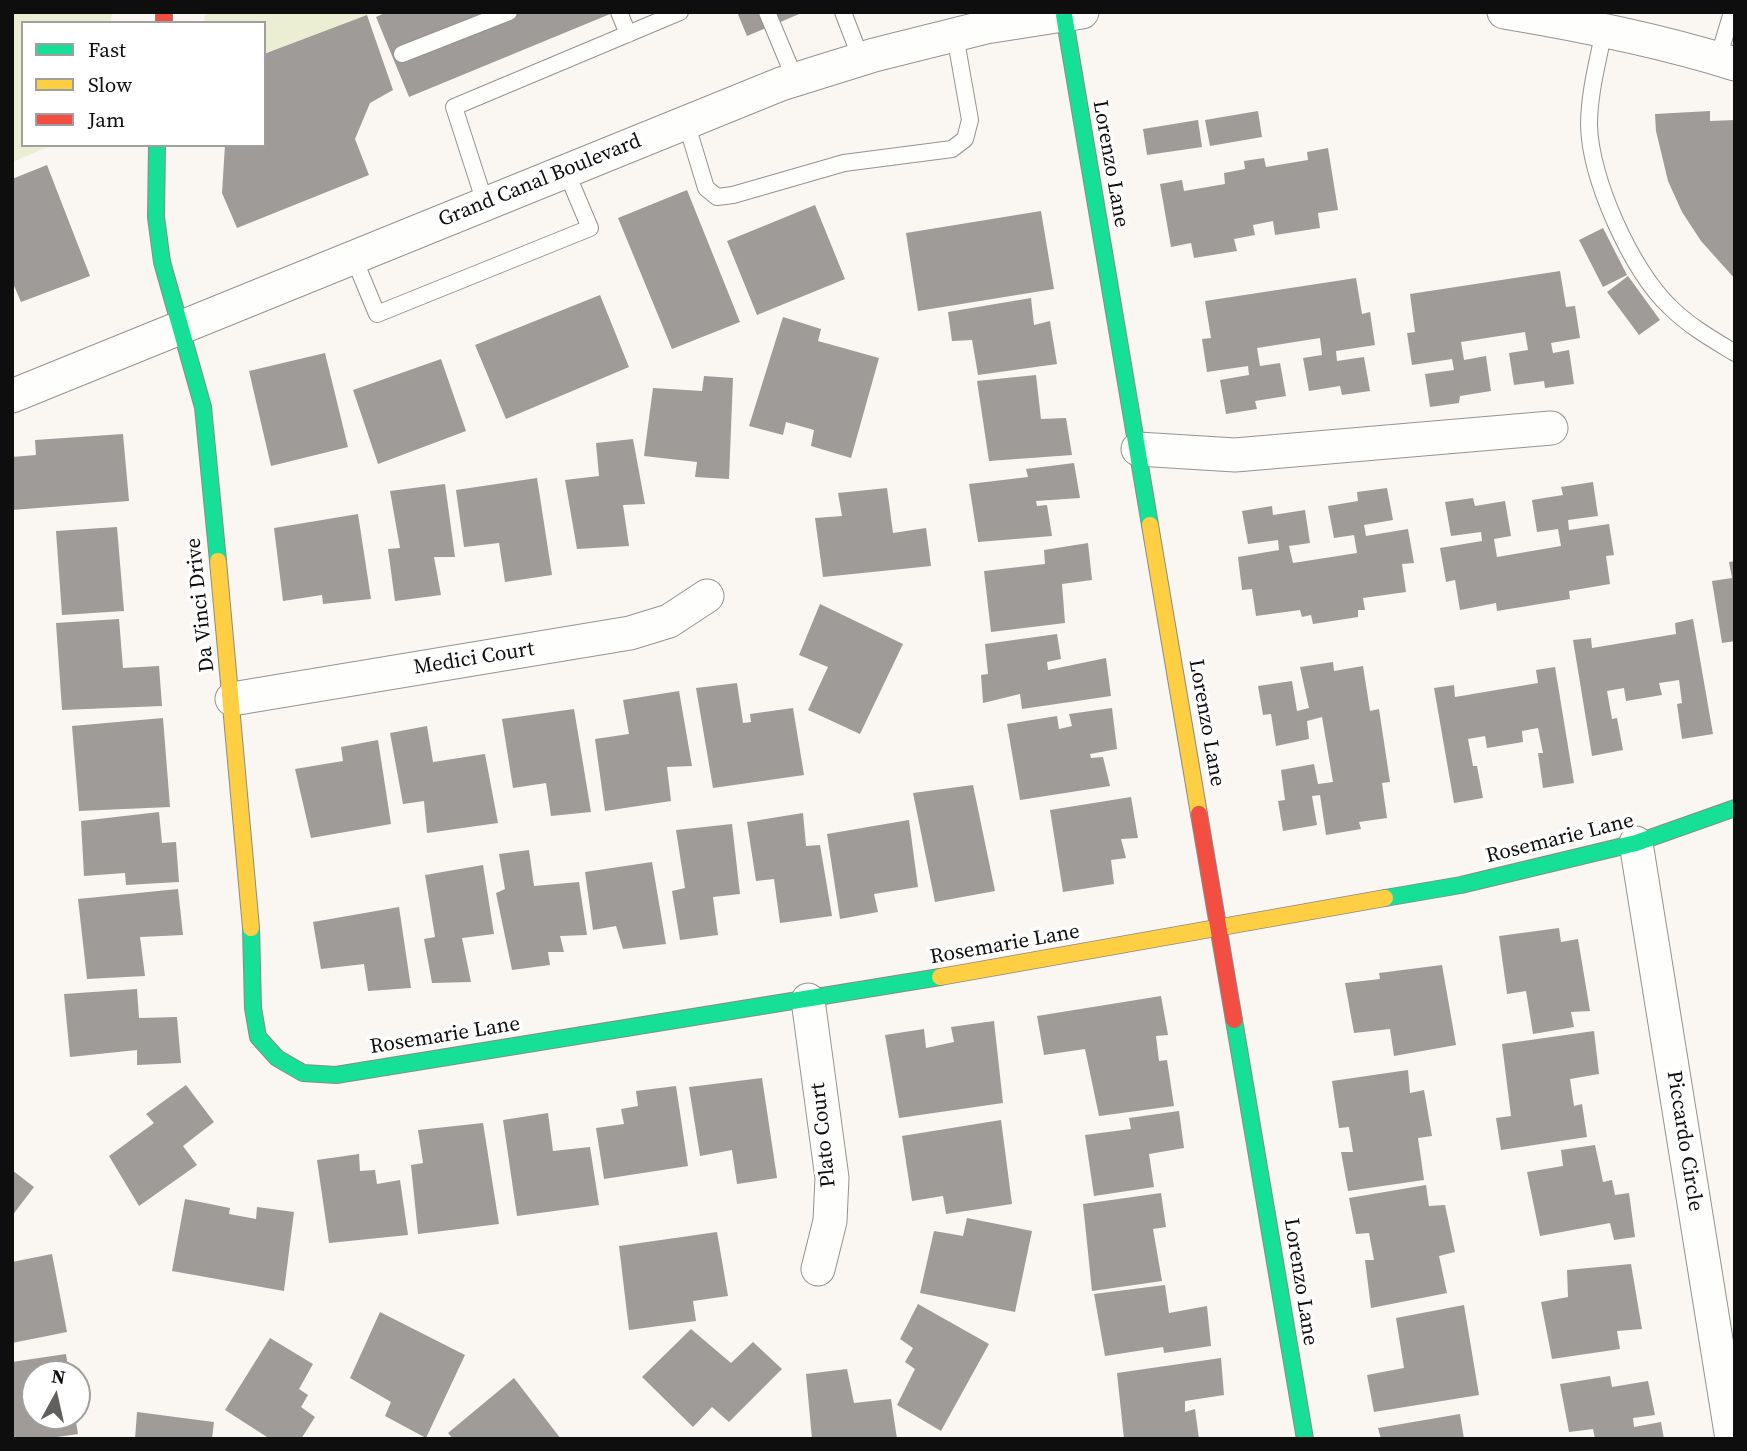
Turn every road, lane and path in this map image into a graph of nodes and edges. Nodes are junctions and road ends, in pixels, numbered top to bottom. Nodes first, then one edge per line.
1 (509, 12) edge
2 (619, 12) edge
3 (680, 12) edge
4 (767, 12) edge
5 (843, 12) edge
6 (1504, 12) edge
7 (1732, 12) edge
8 (1073, 14) edge
9 (1604, 30) junction
10 (628, 34) junction
11 (955, 35) junction
12 (402, 54) dead end
13 (860, 59) junction
14 (1726, 62) edge
15 (795, 79) junction
16 (686, 122) junction
17 (157, 147) edge
18 (566, 171) junction
19 (485, 203) junction
20 (353, 256) junction
21 (181, 328) junction
22 (1735, 353) edge
23 (12, 396) edge
24 (1551, 428) dead end
25 (1138, 449) junction
26 (707, 596) dead end
27 (232, 699) junction
28 (1735, 808) edge
29 (1636, 843) junction
30 (1220, 929) junction
31 (808, 1000) junction
32 (276, 1058) joint
33 (818, 1269) dead end
34 (1305, 1439) edge
35 (1732, 1439) edge

1 - 12 lane
2 - 10 lane
3 - 10 lane
4 - 15 lane
5 - 13 lane
6 - 9 street
7 - 14 lane
8 - 11 street, Grand Canal Boulevard
8 - 25 street, Lorenzo Lane
9 - 14 street
9 - 22 lane
10 - 19 lane
11 - 13 street, Grand Canal Boulevard
11 - 16 lane
13 - 15 street, Grand Canal Boulevard
15 - 16 street, Grand Canal Boulevard
16 - 18 street, Grand Canal Boulevard
17 - 21 street, Da Vinci Drive
18 - 19 street, Grand Canal Boulevard
18 - 20 lane
19 - 20 street, Grand Canal Boulevard
20 - 21 street, Grand Canal Boulevard
21 - 23 street, Grand Canal Boulevard
21 - 27 street, Da Vinci Drive
24 - 25 street
25 - 30 street, Lorenzo Lane
26 - 27 street, Medici Court
27 - 32 street, Da Vinci Drive
28 - 29 street, Rosemarie Lane
29 - 30 street, Rosemarie Lane
29 - 35 street, Piccardo Circle
30 - 31 street, Rosemarie Lane
30 - 34 street, Lorenzo Lane
31 - 32 street, Rosemarie Lane
31 - 33 street, Plato Court

